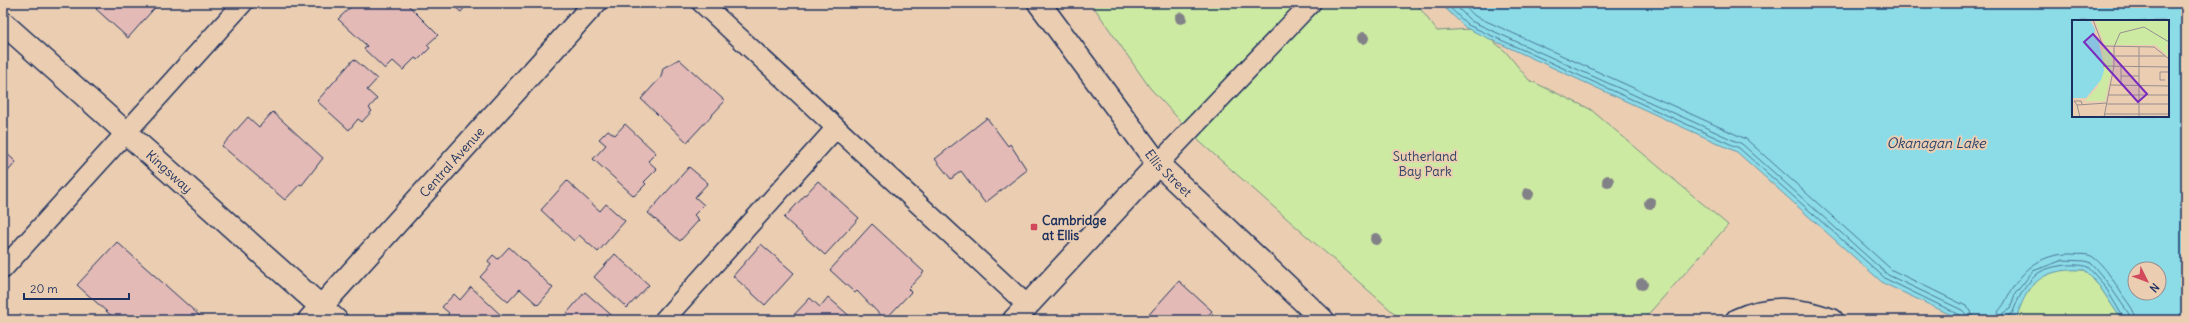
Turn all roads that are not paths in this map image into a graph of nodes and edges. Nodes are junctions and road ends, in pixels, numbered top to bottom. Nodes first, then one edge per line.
1 (243, 3) edge
2 (595, 3) edge
3 (702, 3) edge
4 (1039, 3) edge
5 (1311, 3) edge
6 (3, 23) edge
7 (836, 128) junction
8 (126, 133) junction
9 (1158, 164) junction
10 (3, 269) edge
11 (1021, 313) edge
12 (322, 315) edge
13 (664, 320) edge
14 (1323, 320) edge
15 (1737, 320) edge
16 (1832, 320) edge

1 - 8 lane
2 - 12 street, Central Avenue
3 - 7 lane
4 - 9 street, Ellis Street
5 - 9 lane
6 - 8 street, Kingsway
7 - 11 lane
7 - 13 lane
8 - 10 lane
8 - 12 street, Kingsway
9 - 11 street
9 - 14 street, Ellis Street
15 - 16 street

